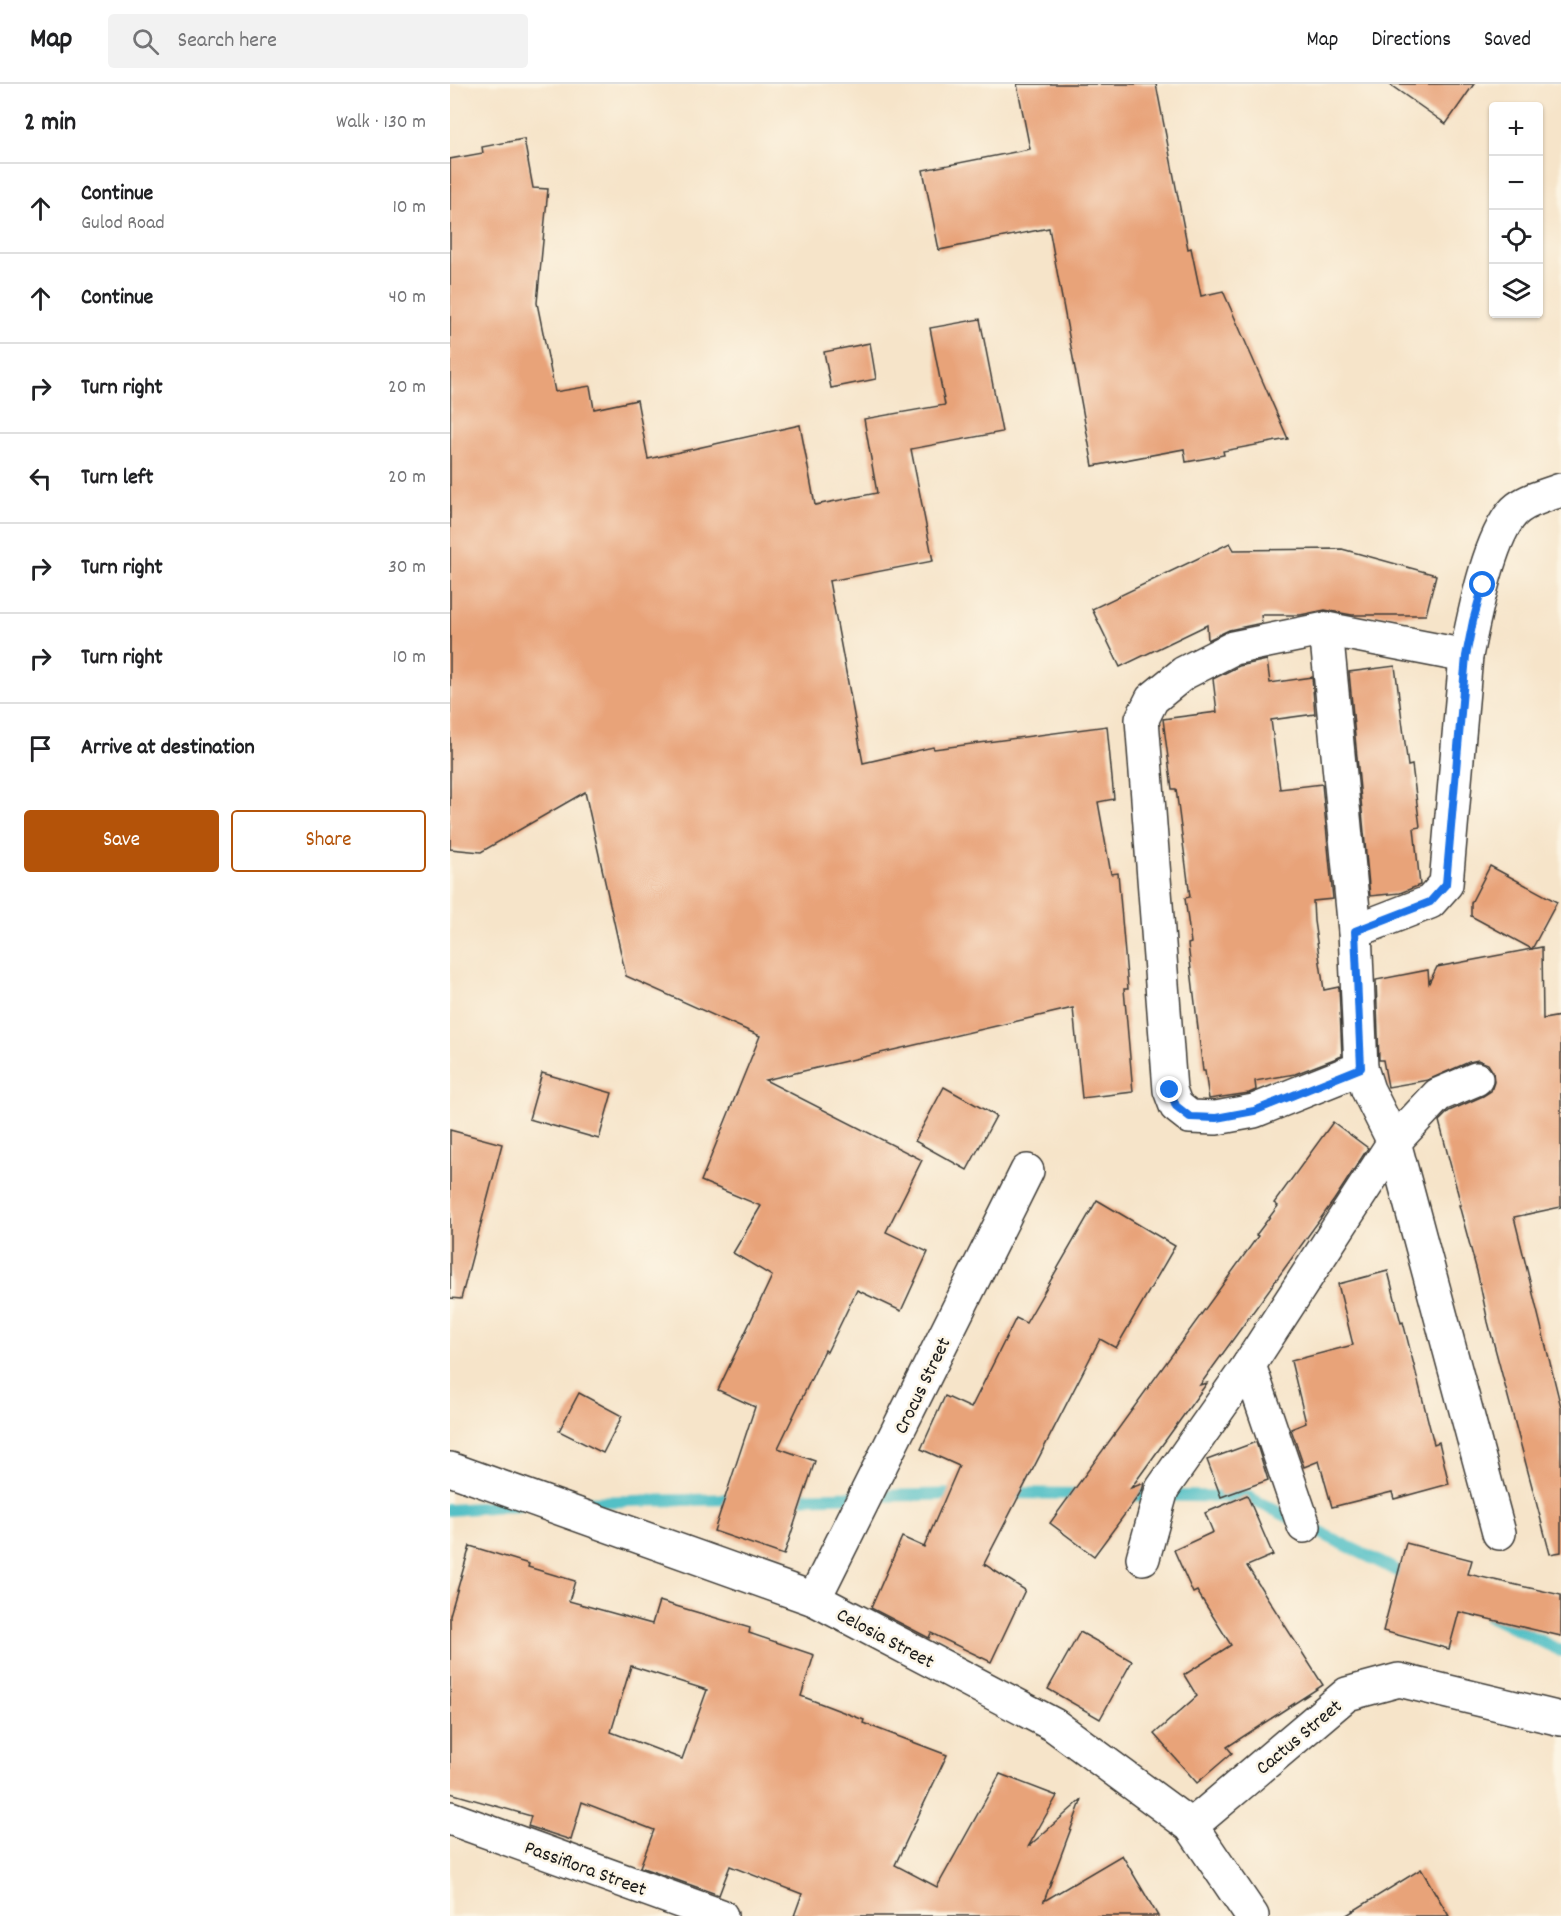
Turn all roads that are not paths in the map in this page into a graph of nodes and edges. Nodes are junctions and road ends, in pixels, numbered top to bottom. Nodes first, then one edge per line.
1 (1561, 490) edge
2 (1326, 629) junction
3 (1466, 656) junction
4 (1355, 931) junction
5 (1361, 1068) junction
6 (1476, 1079) dead end
7 (1394, 1142) junction
8 (1027, 1171) dead end
9 (1249, 1365) junction
10 (450, 1468) edge
11 (1304, 1526) dead end
12 (1499, 1533) dead end
13 (1143, 1558) dead end
14 (814, 1599) junction
15 (1561, 1719) edge
16 (450, 1818) edge
17 (1191, 1826) junction
18 (721, 1916) edge
19 (1252, 1916) edge

1 - 3 street
2 - 3 street
2 - 4 street
2 - 5 street
3 - 4 street
4 - 5 street
5 - 7 street
6 - 7 street
7 - 9 street
7 - 12 street
8 - 14 street, Crocus Street
9 - 11 street
9 - 13 street
10 - 14 street, Celosia Street
14 - 17 street, Celosia Street
15 - 17 street, Cactus Street
16 - 18 street, Passiflora Street
17 - 19 street, Celosia Street

